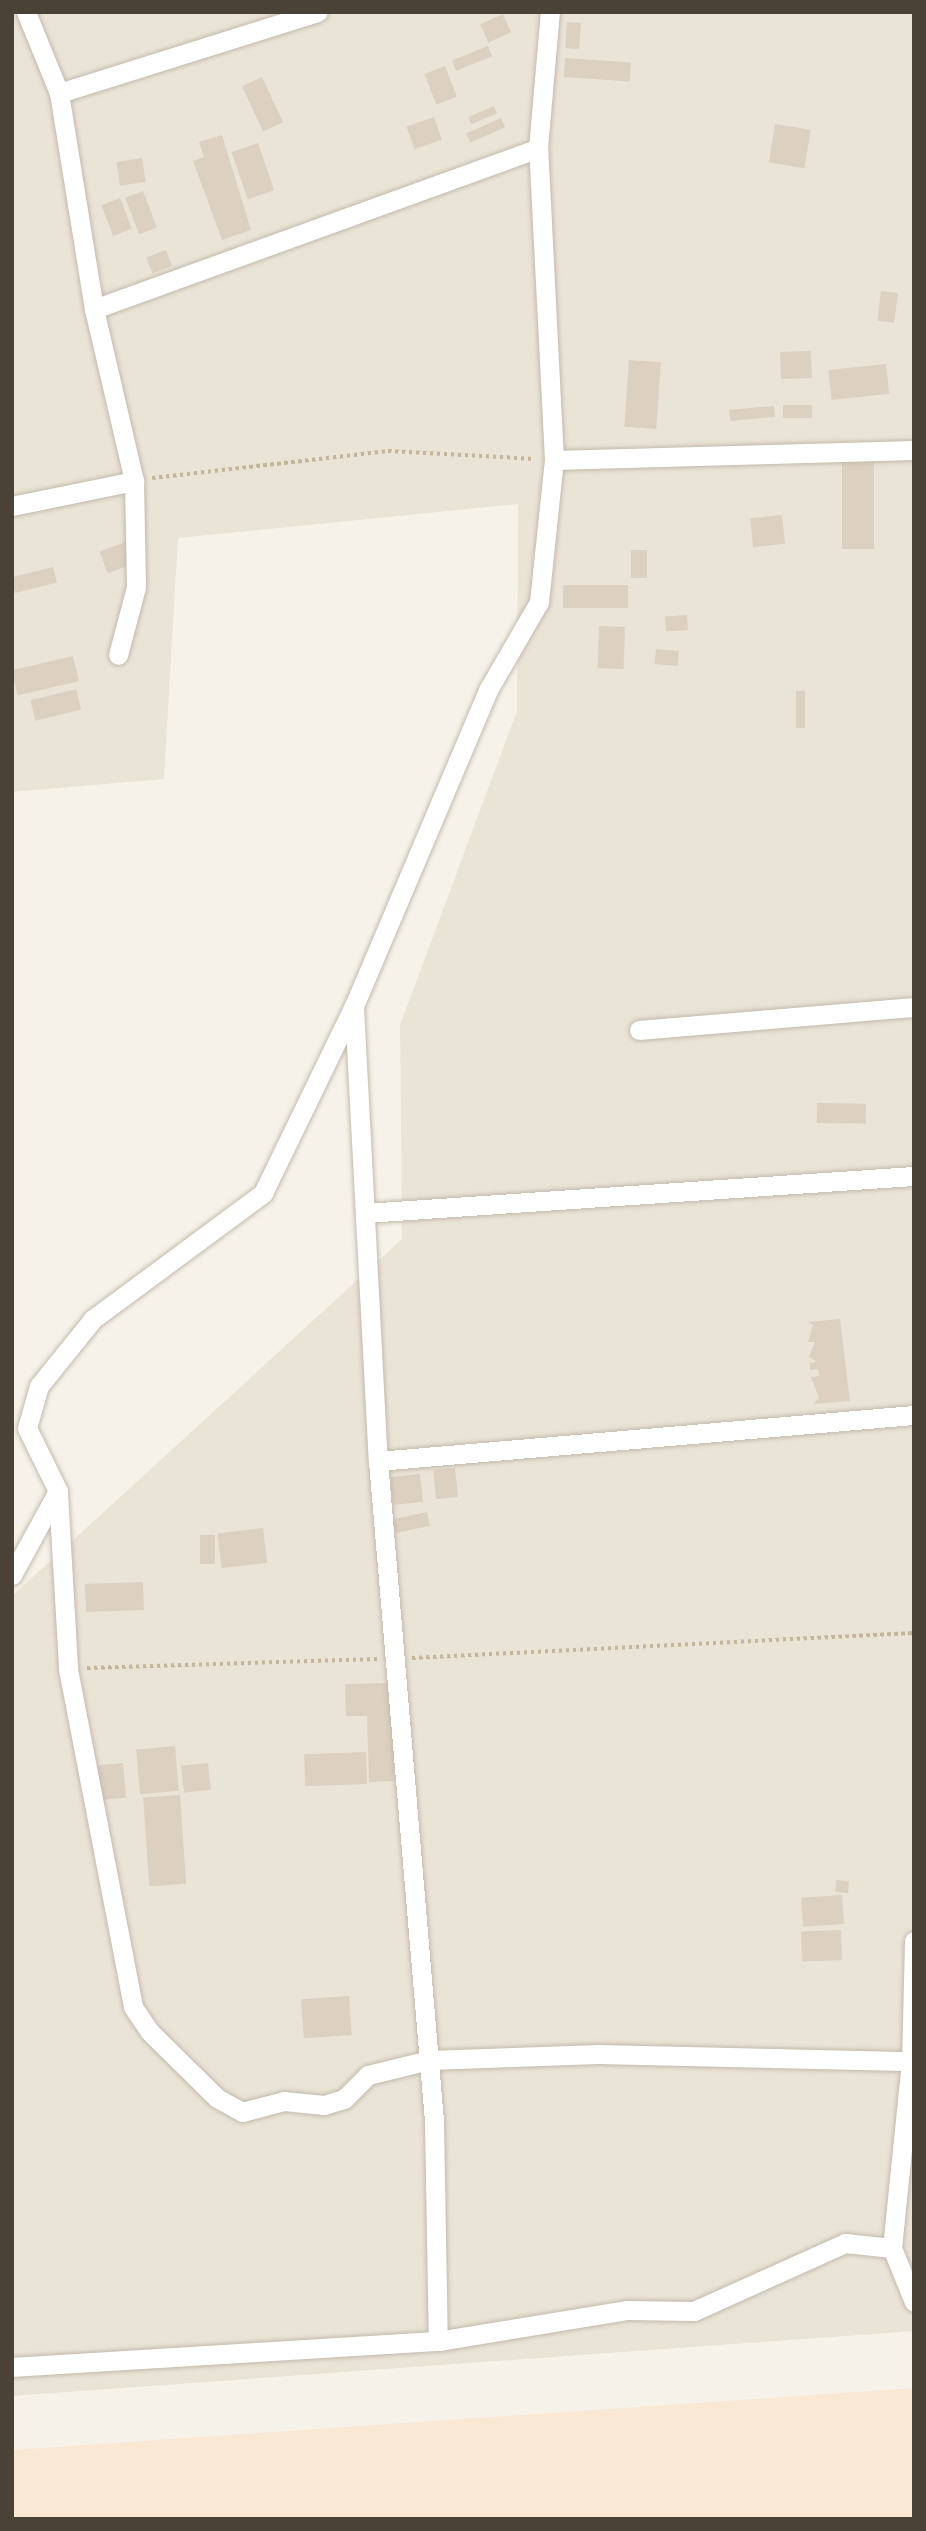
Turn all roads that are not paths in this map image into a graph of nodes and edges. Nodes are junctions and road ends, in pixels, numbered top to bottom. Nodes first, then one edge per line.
1 (26, 12) edge
2 (318, 12) edge
3 (550, 12) edge
4 (59, 93) junction
5 (538, 148) junction
6 (94, 309) junction
7 (914, 450) edge
8 (554, 460) junction
9 (134, 481) junction
10 (12, 506) edge
11 (118, 654) dead end
12 (354, 1006) junction
13 (914, 1007) edge
14 (639, 1030) dead end
15 (914, 1176) edge
16 (365, 1213) junction
17 (914, 1415) edge
18 (378, 1461) junction
19 (58, 1491) junction
20 (12, 1574) edge
21 (914, 1941) edge
22 (429, 2060) junction
23 (912, 2061) edge
24 (892, 2248) junction
25 (914, 2302) edge
26 (438, 2341) junction
27 (12, 2367) edge

1 - 4 street
2 - 4 street
3 - 5 street
4 - 6 street
5 - 6 street
5 - 8 street
6 - 9 street
7 - 8 street
8 - 12 street
9 - 10 street
9 - 11 street
12 - 16 street
12 - 19 street
13 - 14 street
15 - 16 street
16 - 18 street
17 - 18 street
18 - 22 street
19 - 20 street
19 - 22 street
21 - 23 street
22 - 23 street
22 - 26 street
23 - 24 street
24 - 25 street
24 - 26 street
26 - 27 street

